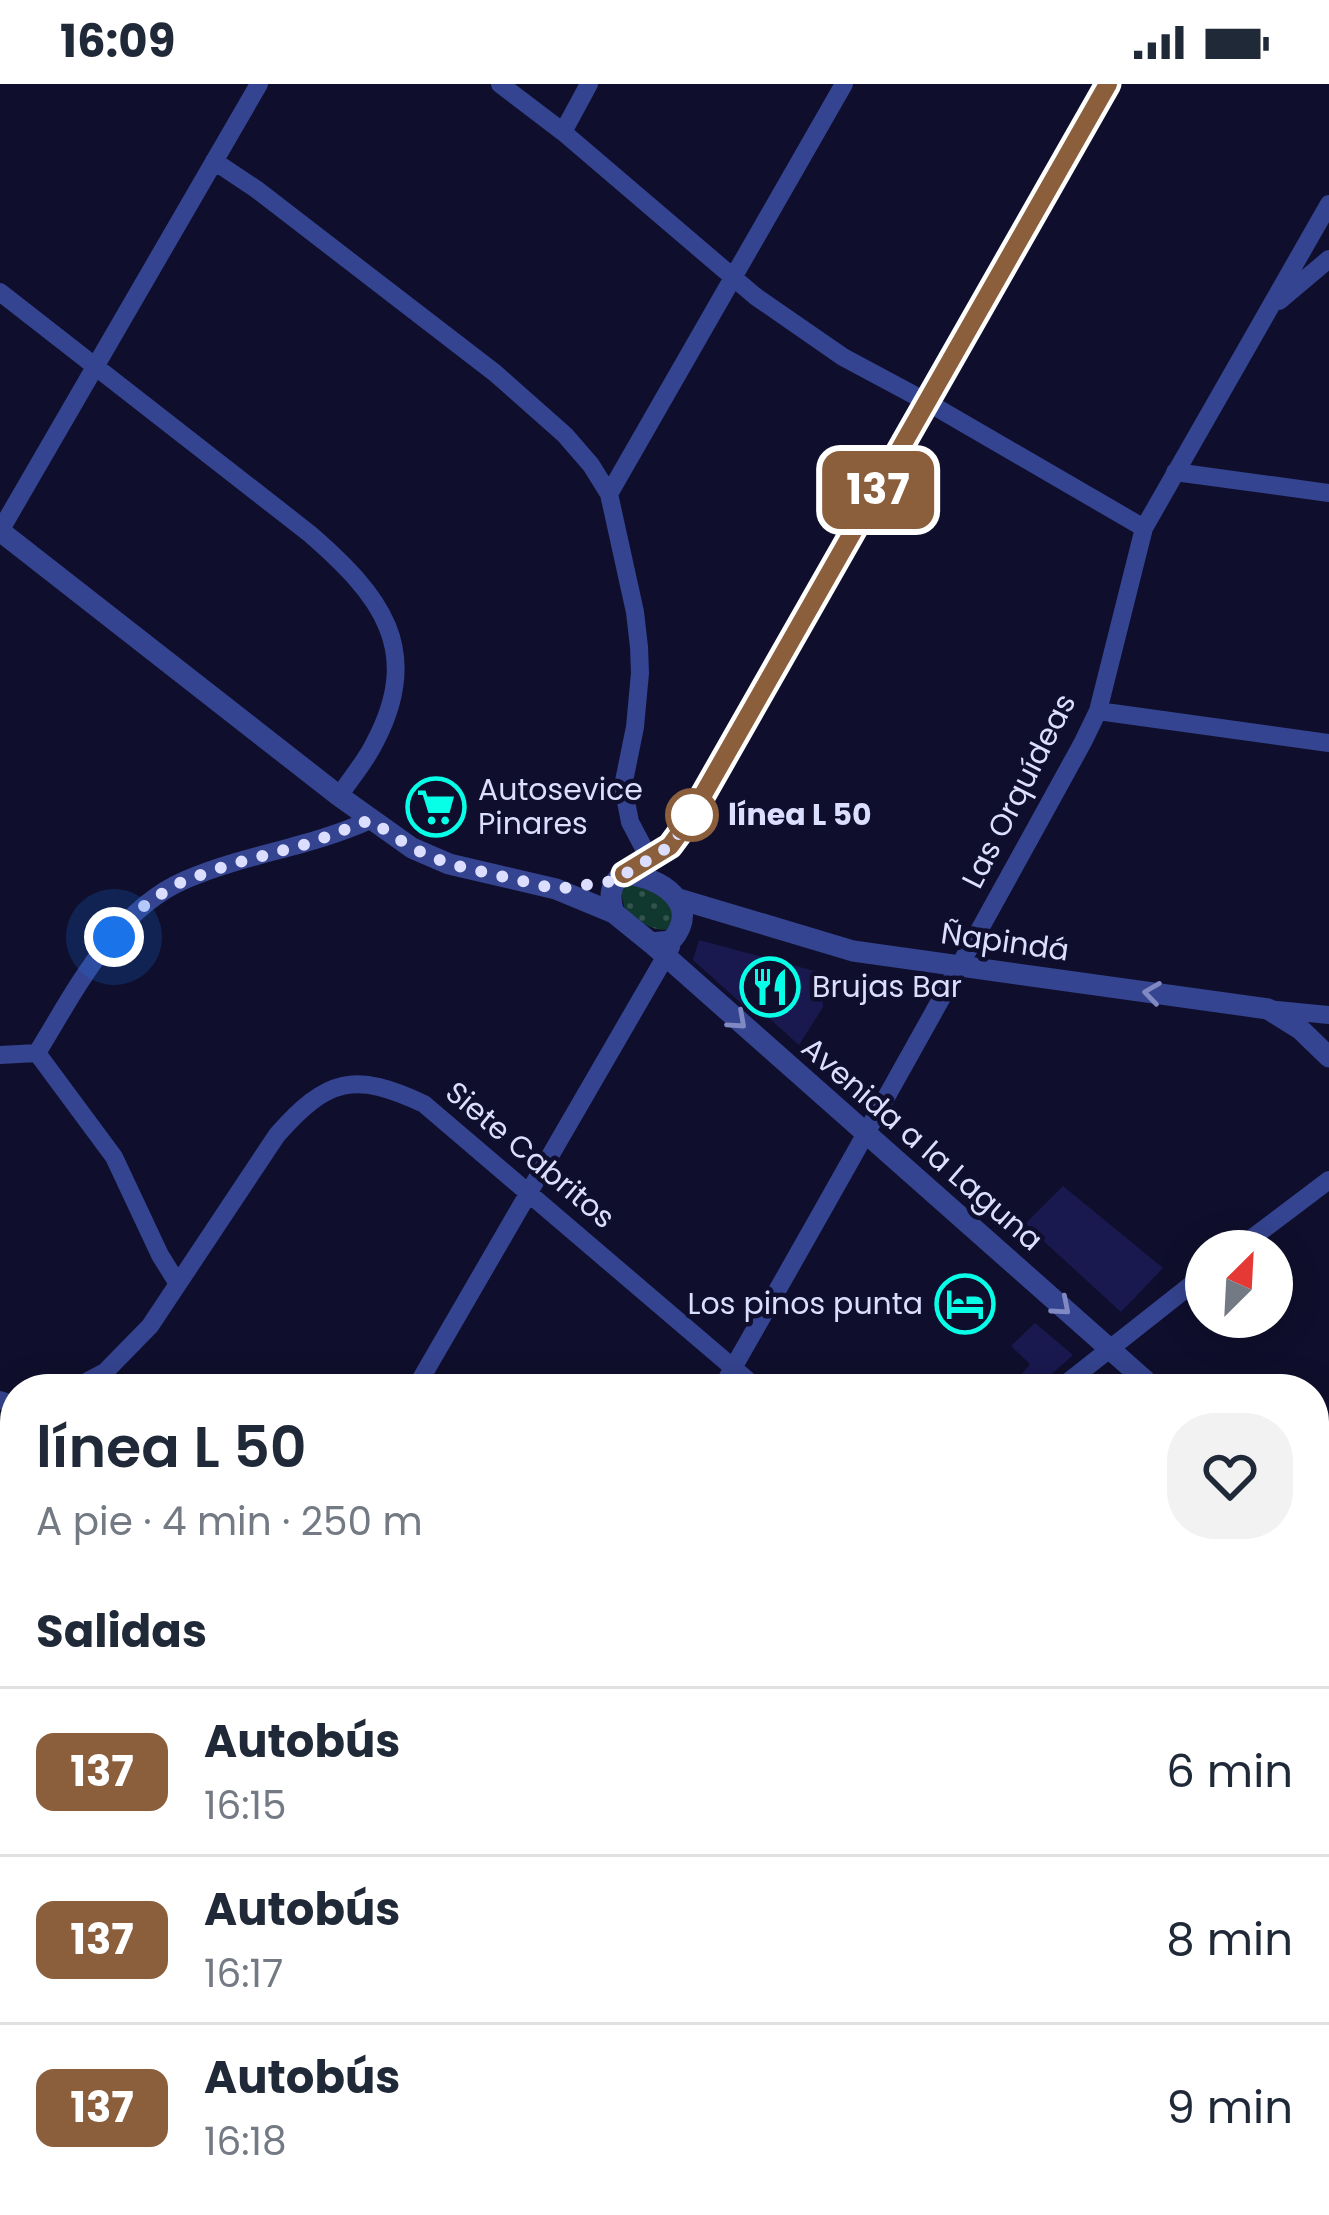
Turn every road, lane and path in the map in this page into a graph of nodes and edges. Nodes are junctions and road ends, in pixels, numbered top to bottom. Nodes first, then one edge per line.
1 (259, 84) edge
2 (500, 84) edge
3 (589, 84) edge
4 (844, 84) edge
5 (1108, 84) edge
6 (563, 132) junction
7 (214, 161) junction
8 (1329, 204) edge
9 (1329, 259) edge
10 (733, 277) junction
11 (0, 292) edge
12 (1271, 308) junction
13 (95, 368) junction
14 (927, 402) junction
15 (1175, 472) junction
16 (1329, 493) edge
17 (609, 494) junction
18 (1144, 528) junction
19 (0, 531) edge
20 (1098, 711) junction
21 (1329, 742) edge
22 (340, 796) junction
23 (370, 820) junction
24 (670, 846) junction
25 (649, 858) junction
26 (619, 878) junction
27 (556, 889) junction
28 (675, 896) junction
29 (614, 913) junction
30 (658, 950) junction
31 (960, 967) junction
32 (1268, 1009) junction
33 (1329, 1015) edge
34 (0, 1054) edge
35 (37, 1054) junction
36 (1329, 1058) edge
37 (868, 1133) junction
38 (1329, 1180) edge
39 (530, 1192) junction
40 (1263, 1230) edge
41 (178, 1284) junction
42 (1185, 1289) edge
43 (1108, 1348) junction
44 (734, 1367) junction
45 (101, 1374) edge
46 (424, 1374) edge
47 (730, 1374) edge
48 (742, 1374) edge
49 (1077, 1374) edge
50 (1138, 1374) edge

1 - 7 street
2 - 6 street
3 - 6 street
4 - 10 street
5 - 14 street
6 - 10 street
7 - 13 street
7 - 17 street
8 - 12 street, Las Orquídeas
9 - 12 street
10 - 14 street
10 - 17 street
11 - 13 street
12 - 15 street, Las Orquídeas
13 - 19 street
13 - 22 street
14 - 18 street
14 - 24 street
15 - 16 street
15 - 18 street, Las Orquídeas
17 - 25 street
18 - 20 street, Las Orquídeas
19 - 22 street
20 - 21 street
20 - 31 street, Las Orquídeas
22 - 23 street
23 - 27 street
23 - 35 street
24 - 25 street
24 - 28 street
25 - 26 street
26 - 27 street
26 - 28 street
26 - 29 street
27 - 29 street
28 - 30 street
28 - 31 street, Ñapindá
29 - 30 street
30 -> 37 street, Avenida a la Laguna
30 - 39 street
32 -> 31 street, Ñapindá
31 - 37 street, Las Orquídeas
32 - 33 street, Ñapindá
32 - 36 street
34 - 35 street
35 - 41 street
37 -> 43 street, Avenida a la Laguna
37 - 44 street, Las Orquídeas
38 - 40 street
39 - 41 street, Siete Cabritos
39 - 44 street, Siete Cabritos
39 - 46 street
41 - 45 street, Siete Cabritos
42 - 43 street
43 - 49 street
43 - 50 street, Avenida a la Laguna
44 - 47 street, Las Orquídeas
44 - 48 street, Siete Cabritos

